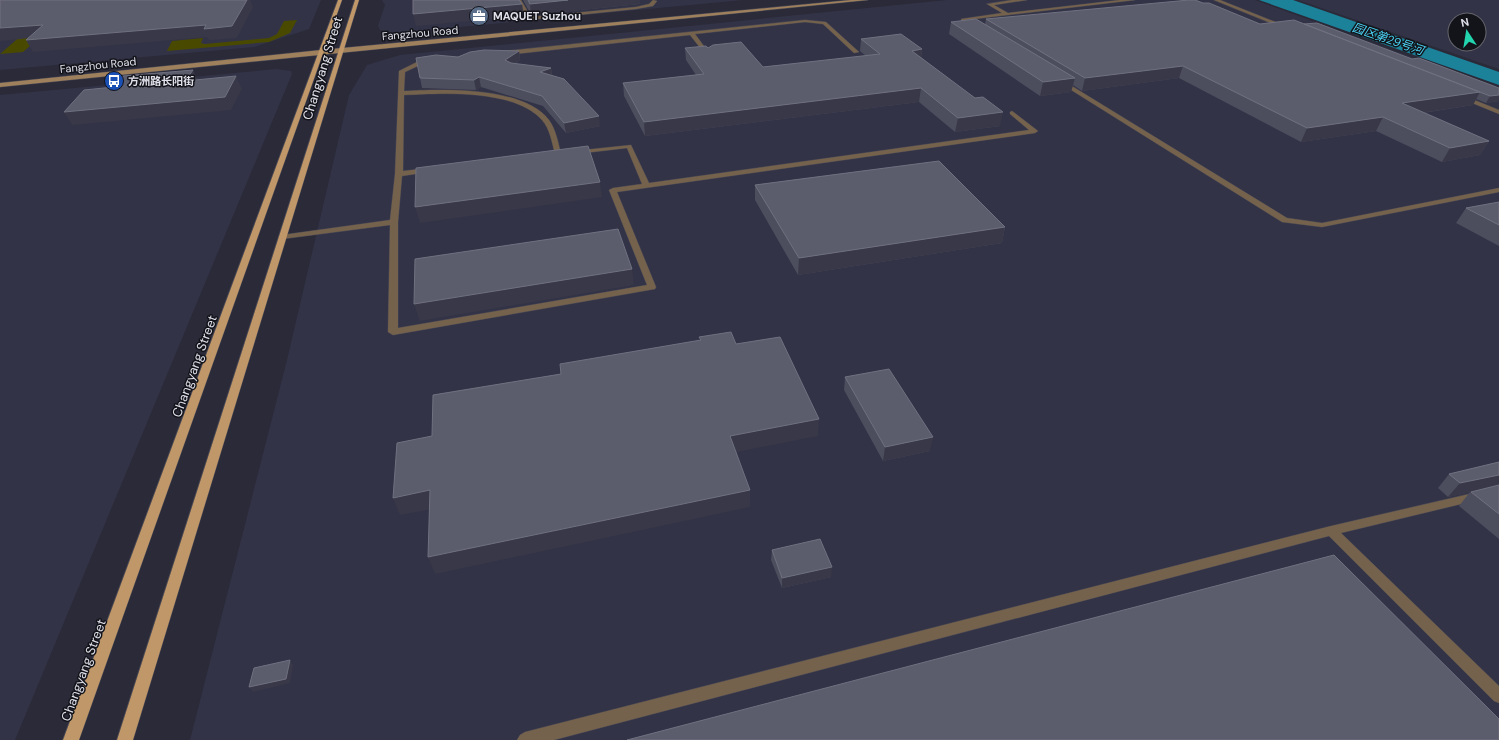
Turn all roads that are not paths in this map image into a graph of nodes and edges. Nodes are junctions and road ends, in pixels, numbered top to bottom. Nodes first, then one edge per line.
1 (340, 0) edge
2 (357, 0) edge
3 (519, 0) edge
4 (654, 0) edge
5 (807, 0) edge
6 (866, 0) edge
7 (1025, 0) edge
8 (1071, 0) edge
9 (1133, 0) edge
10 (1216, 0) edge
11 (1082, 5) junction
12 (1096, 12) edge
13 (1006, 13) junction
14 (1018, 20) edge
15 (1289, 29) edge
16 (979, 31) edge
17 (691, 33) junction
18 (342, 47) junction
19 (322, 49) junction
20 (856, 52) dead end
21 (495, 54) edge
22 (710, 57) edge
23 (434, 61) edge
24 (163, 62) dead end
25 (1053, 77) edge
26 (0, 85) edge
27 (402, 93) junction
28 (1456, 95) edge
29 (1499, 112) edge
30 (1012, 113) dead end
31 (437, 169) edge
32 (399, 174) junction
33 (647, 186) junction
34 (1499, 190) edge
35 (394, 222) junction
36 (282, 237) junction
37 (1489, 493) edge
38 (1330, 531) junction
39 (1499, 696) edge
40 (71, 740) edge
41 (125, 740) edge
42 (525, 740) edge

1 - 19 main road, Changyang Street
2 - 18 main road, Changyang Street
3 - 4 lane
5 - 18 main road, Fangzhou Road
6 - 18 main road, Fangzhou Road
7 - 13 lane
8 - 11 lane
9 - 11 lane
10 - 15 lane
11 - 12 lane
11 - 13 lane
13 - 14 lane
13 - 16 lane
17 - 20 lane
17 - 21 lane
17 - 22 lane
18 - 19 main road, Fangzhou Road
18 - 36 main road, Changyang Street
19 - 24 main road, Fangzhou Road
19 - 26 main road, Fangzhou Road
19 - 40 main road, Changyang Street
23 - 27 lane
25 - 34 lane
27 - 32 lane
27 - 33 lane
28 - 29 lane
30 - 33 lane
31 - 32 lane
32 - 35 lane
33 - 35 lane
35 - 36 lane
36 - 41 main road, Changyang Street
37 - 38 lane
38 - 39 lane
38 - 42 lane

